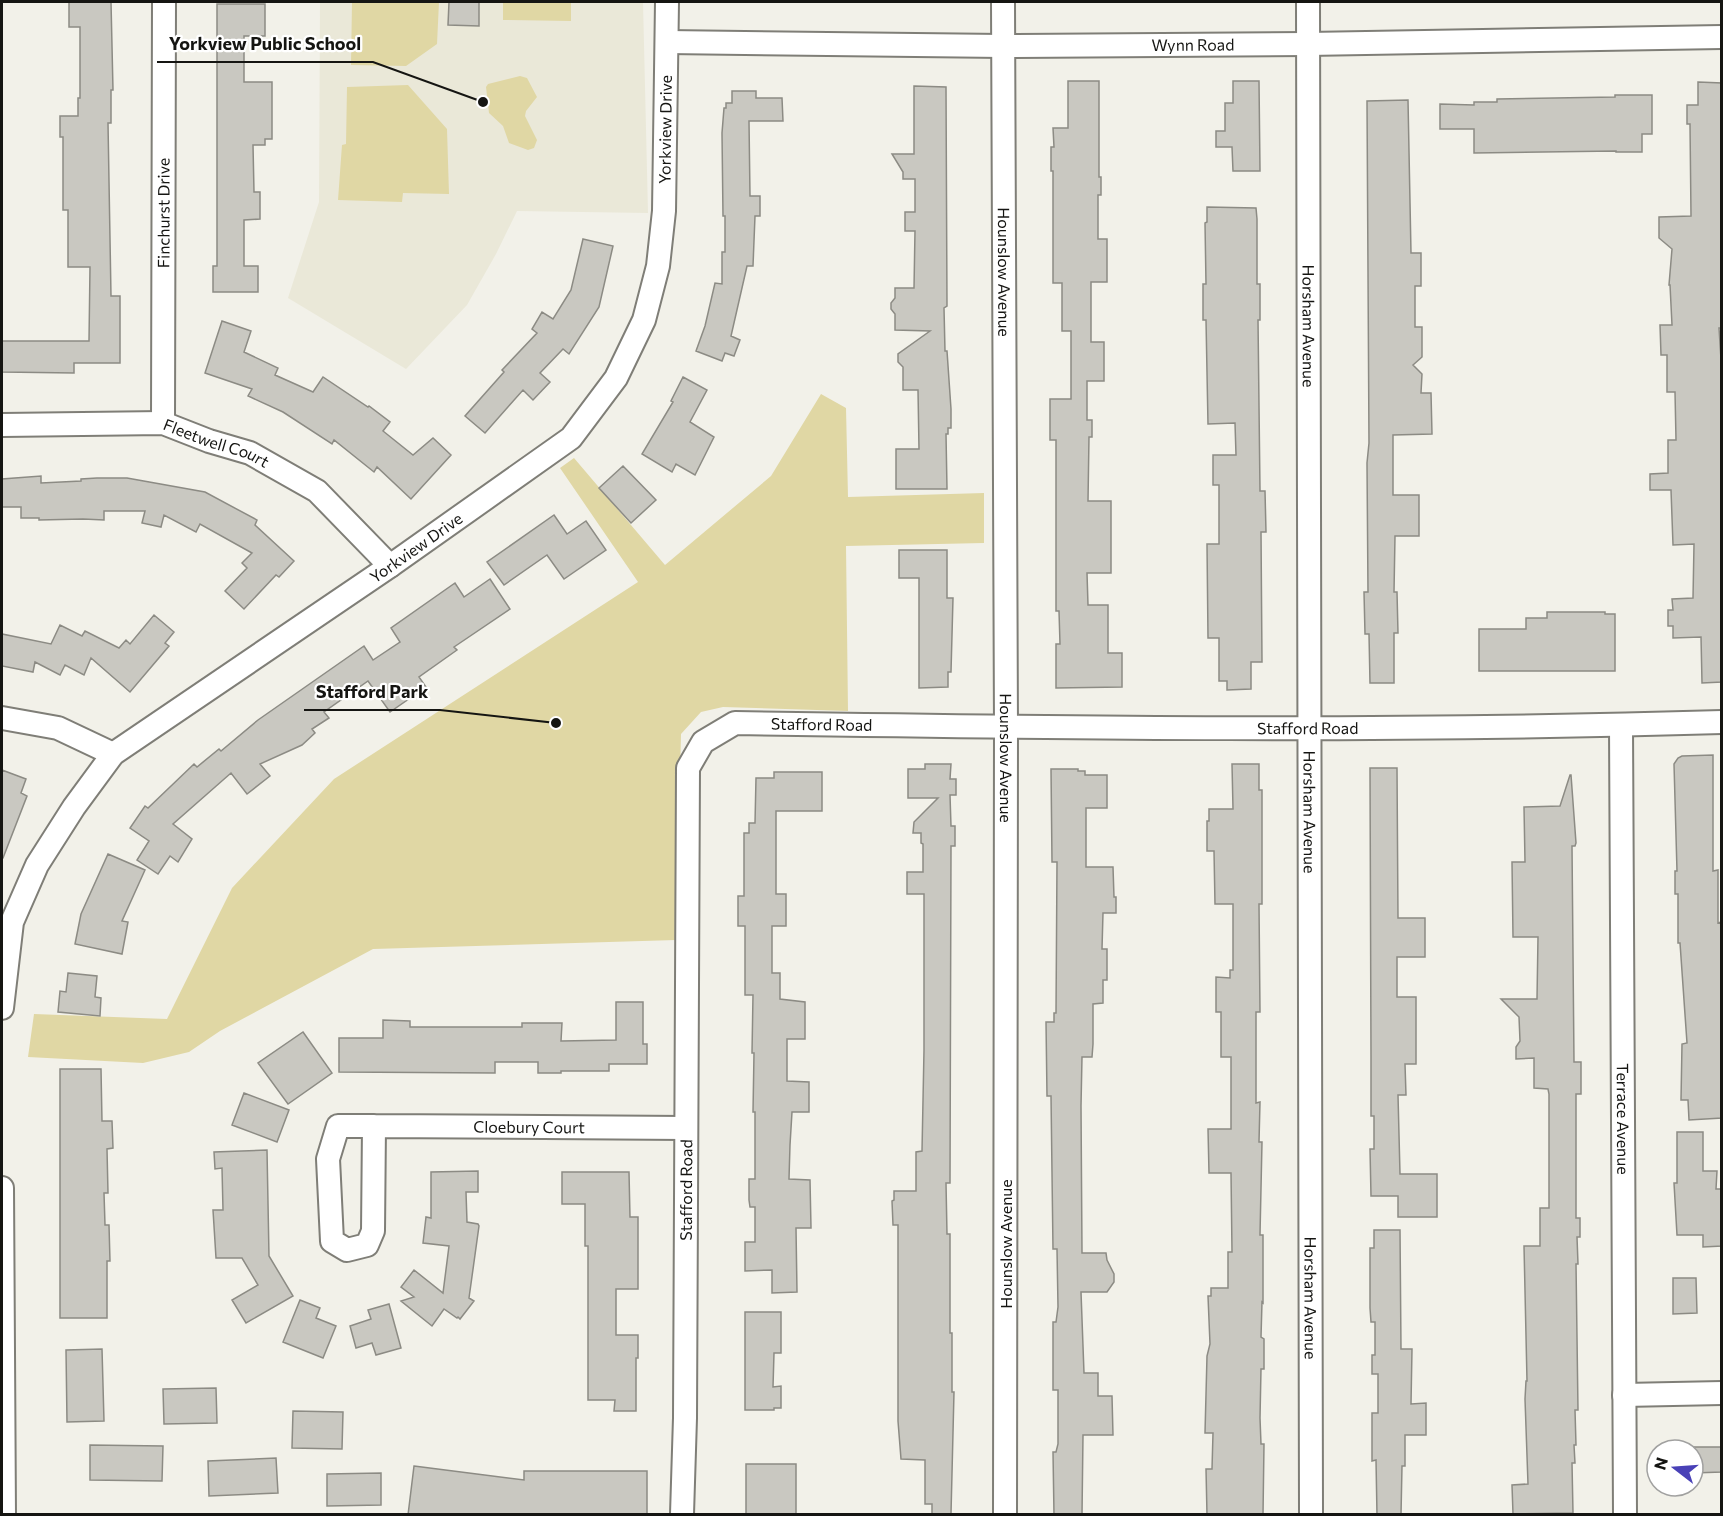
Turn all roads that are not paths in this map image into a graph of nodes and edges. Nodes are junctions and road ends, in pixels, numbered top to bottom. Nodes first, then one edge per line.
1 (164, 2) edge
2 (667, 2) edge
3 (1003, 2) edge
4 (1308, 2) edge
5 (1722, 37) edge
6 (667, 42) junction
7 (1308, 44) junction
8 (1003, 46) junction
9 (163, 423) junction
10 (2, 425) edge
11 (390, 566) junction
12 (2, 718) edge
13 (1722, 722) edge
14 (1621, 725) junction
15 (1006, 727) junction
16 (1308, 728) junction
17 (113, 754) junction
18 (2, 1008) edge
19 (374, 1126) junction
20 (686, 1128) junction
21 (2, 1188) edge
22 (1722, 1393) edge
23 (1624, 1395) junction
24 (4, 1515) edge
25 (682, 1515) edge
26 (1005, 1515) edge
27 (1311, 1515) edge
28 (1625, 1515) edge

1 - 9 street, Finchurst Drive
2 - 6 street, Yorkview Drive
3 - 8 street, Hounslow Avenue
4 - 7 street, Horsham Avenue
5 - 7 street, Wynn Road
6 - 8 street, Wynn Road
6 - 11 street, Yorkview Drive
7 - 8 street, Wynn Road
7 - 16 street, Horsham Avenue
8 - 15 street, Hounslow Avenue
9 - 10 street, Fleetwell Court
9 - 11 street, Fleetwell Court
11 - 17 street, Yorkview Drive
12 - 17 street
13 - 14 street, Stafford Road
14 - 16 street, Stafford Road
14 - 23 street, Terrace Avenue
15 - 16 street, Stafford Road
15 - 20 street, Stafford Road
15 - 26 street, Hounslow Avenue
16 - 27 street, Horsham Avenue
17 - 18 street, Yorkview Drive
19 - 19 street, Cloebury Court
19 - 20 street, Cloebury Court
20 - 25 street, Stafford Road
21 - 24 street
22 - 23 street
23 - 28 street, Terrace Avenue

